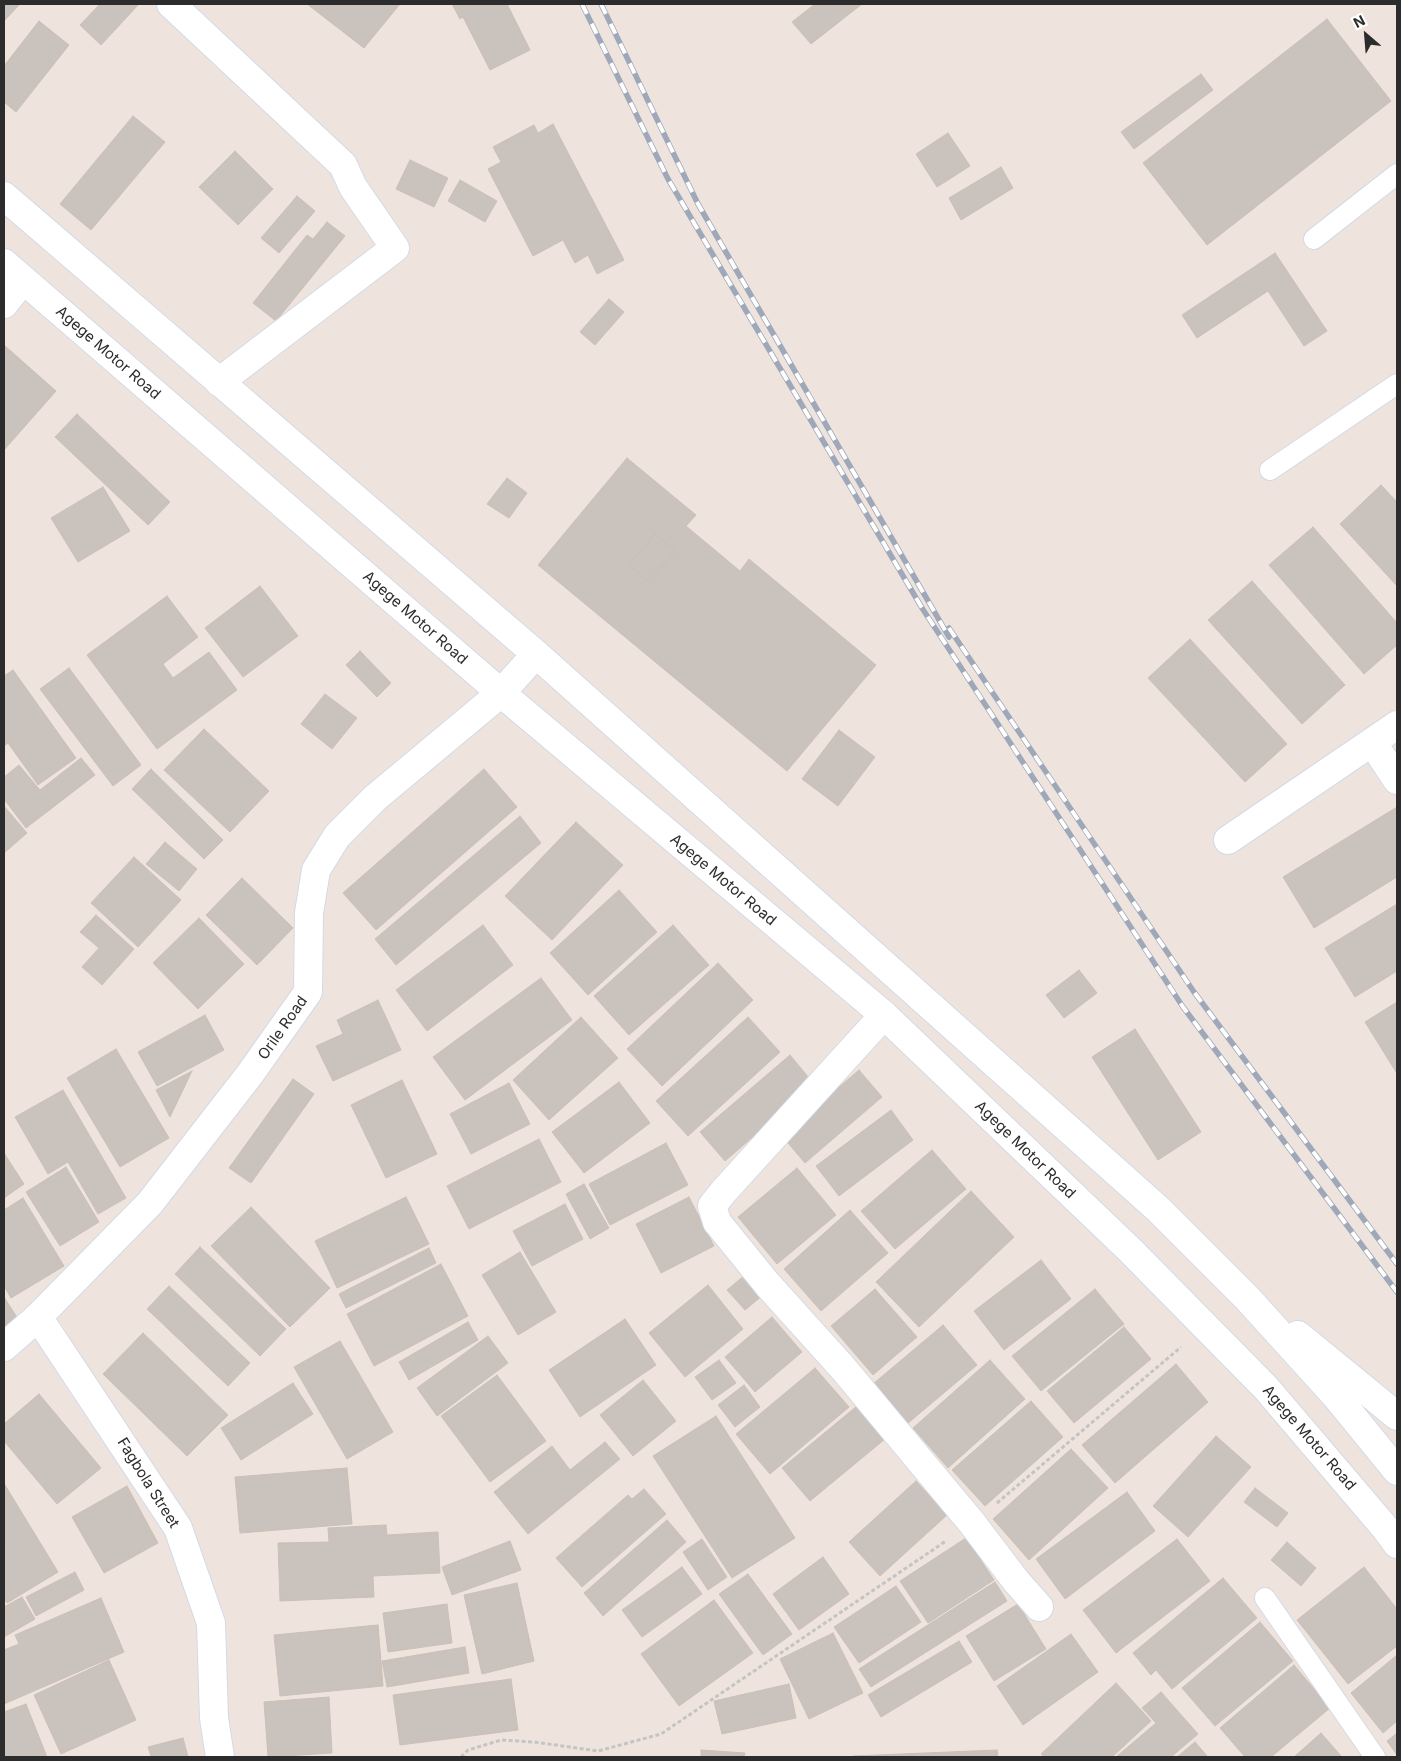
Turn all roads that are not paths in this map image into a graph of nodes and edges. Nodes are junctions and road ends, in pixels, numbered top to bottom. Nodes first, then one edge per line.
1 (171, 4) edge
2 (1397, 174) edge
3 (4, 196) edge
4 (1314, 239) dead end
5 (14, 271) edge
6 (4, 304) edge
7 (219, 382) junction
8 (1397, 384) edge
9 (1270, 470) dead end
10 (536, 654) junction
11 (501, 693) junction
12 (1397, 725) edge
13 (1372, 742) junction
14 (1397, 780) edge
15 (1228, 840) dead end
16 (884, 1015) junction
17 (1248, 1298) junction
18 (38, 1317) junction
19 (4, 1347) edge
20 (1397, 1416) edge
21 (1397, 1471) edge
22 (1397, 1544) edge
23 (1265, 1598) dead end
24 (1039, 1607) dead end
25 (220, 1757) edge
26 (1375, 1757) edge

1 - 7 main road
2 - 4 lane
3 - 7 main road
5 - 6 main road
5 - 11 main road, Agege Motor Road
7 - 10 main road
8 - 9 lane
10 - 11 main road, Orile Road
10 - 17 main road
11 - 16 main road, Agege Motor Road
11 - 18 main road, Orile Road
12 - 13 main road
13 - 14 main road
13 - 15 main road
16 - 22 main road, Agege Motor Road
16 - 24 main road
17 - 20 main road
17 - 21 main road
18 - 19 main road, Orile Road
18 - 25 main road, Fagbola Street
23 - 26 lane

